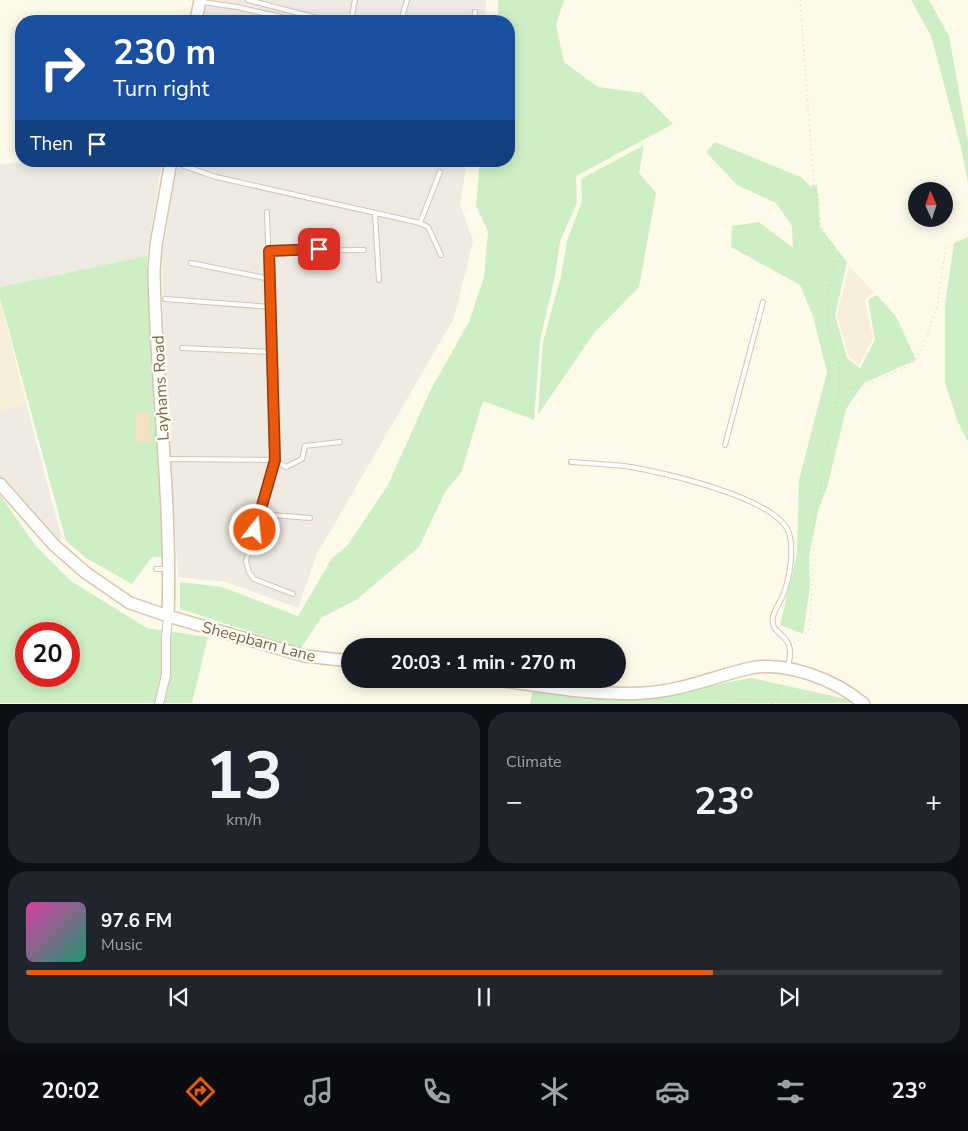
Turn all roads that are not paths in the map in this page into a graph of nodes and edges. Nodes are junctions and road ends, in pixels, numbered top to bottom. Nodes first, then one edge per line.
1 (248, 0) edge
2 (355, 0) edge
3 (407, 0) edge
4 (200, 1) edge
5 (475, 12) dead end
6 (197, 15) edge
7 (268, 15) edge
8 (306, 15) edge
9 (352, 15) edge
10 (403, 15) edge
11 (475, 15) edge
12 (170, 167) edge
13 (188, 167) edge
14 (440, 172) dead end
15 (267, 212) dead end
16 (375, 214) junction
17 (420, 223) junction
18 (364, 250) dead end
19 (269, 251) junction
20 (441, 255) dead end
21 (191, 263) dead end
22 (270, 279) junction
23 (379, 280) dead end
24 (165, 299) dead end
25 (763, 302) dead end
26 (271, 307) junction
27 (182, 348) dead end
28 (272, 352) junction
29 (340, 442) dead end
30 (725, 445) dead end
31 (164, 459) junction
32 (275, 460) junction
33 (571, 462) dead end
34 (0, 484) edge
35 (259, 514) junction
36 (310, 518) dead end
37 (156, 569) dead end
38 (168, 569) junction
39 (293, 594) dead end
40 (168, 616) junction
41 (341, 660) edge
42 (787, 668) junction
43 (561, 688) edge
44 (159, 704) edge
45 (864, 704) edge

1 - 8 lane
2 - 9 lane
3 - 10 lane
4 - 6 street
4 - 7 lane
5 - 11 lane
12 - 31 street, Layhams Road
13 - 16 lane
14 - 17 lane
15 - 19 lane
16 - 17 lane
16 - 23 lane
17 - 20 lane
18 - 19 lane
19 - 22 lane
21 - 22 lane
22 - 26 lane
24 - 26 lane
25 - 30 lane
26 - 28 lane
27 - 28 lane
28 - 32 lane
29 - 32 lane
31 - 32 lane
31 - 38 street, Layhams Road
32 - 35 lane
33 - 42 lane
34 - 40 street, Sheepbarn Lane
35 - 36 lane
35 - 39 lane
37 - 38 lane
38 - 40 street, Layhams Road
40 - 41 street, Sheepbarn Lane
40 - 44 street
42 - 43 street
42 - 45 street

